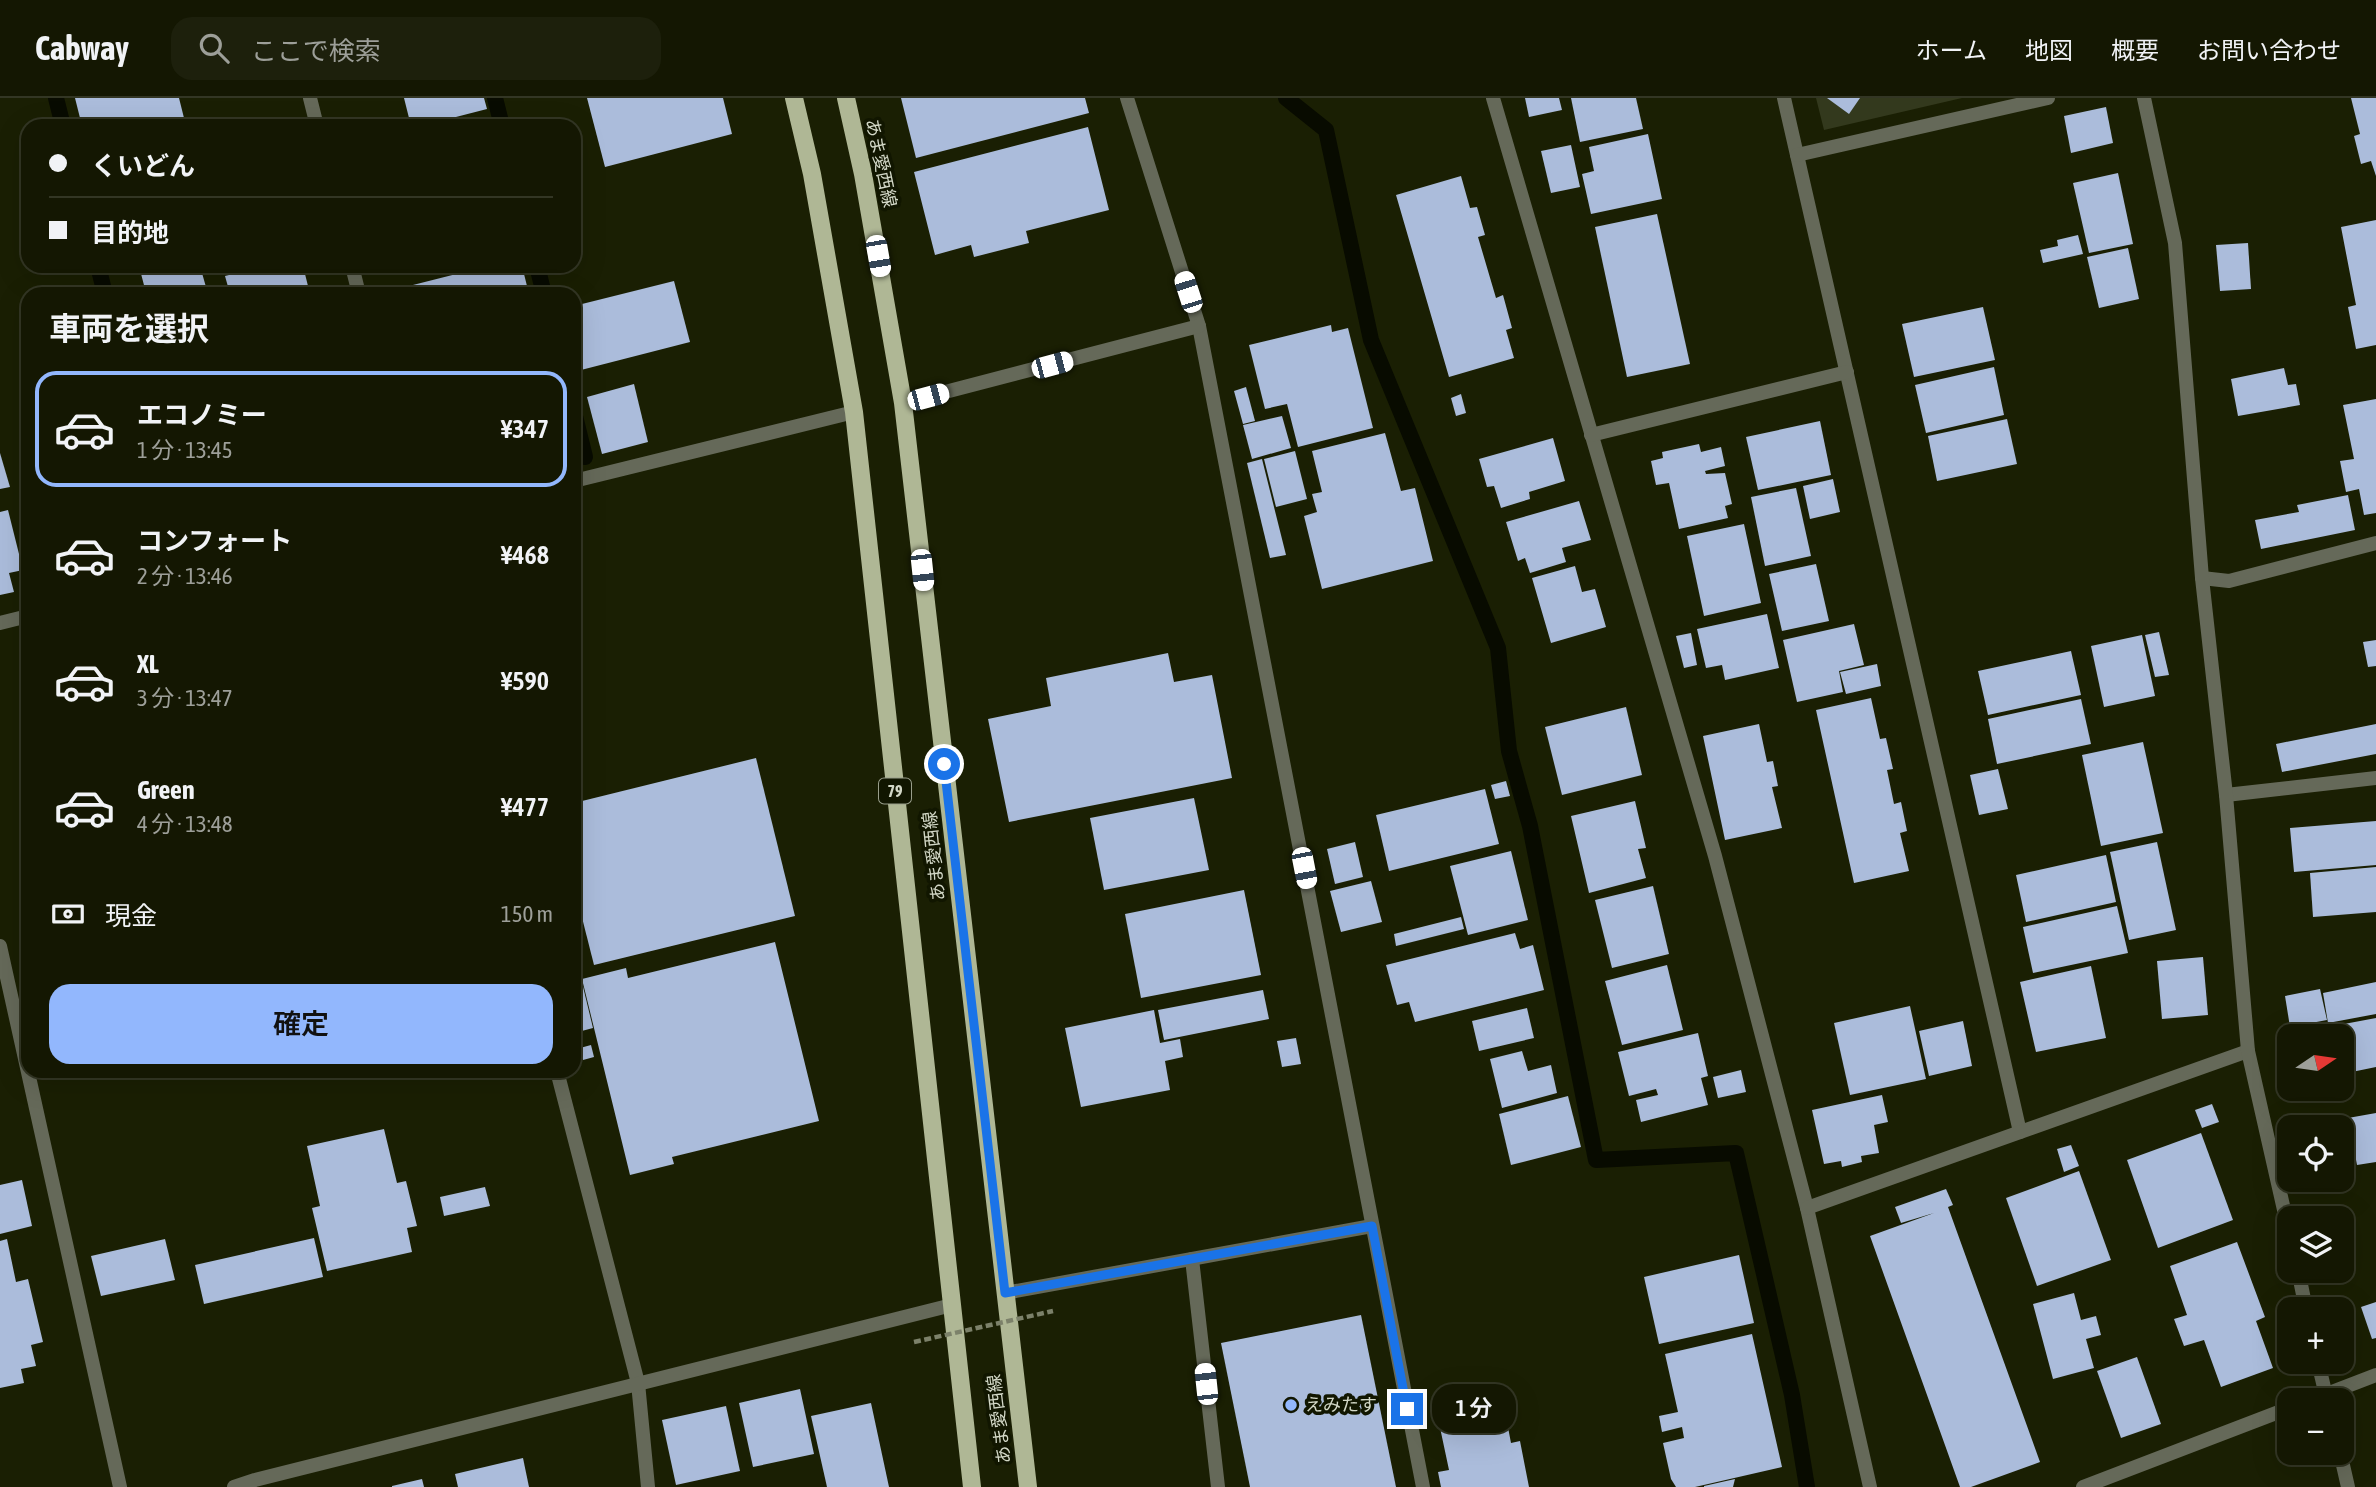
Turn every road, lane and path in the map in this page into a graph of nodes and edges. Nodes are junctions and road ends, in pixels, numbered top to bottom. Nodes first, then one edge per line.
1 (310, 98) edge
2 (794, 98) edge
3 (846, 98) edge
4 (1127, 98) edge
5 (1493, 98) edge
6 (1784, 98) edge
7 (2048, 98) edge
8 (2144, 98) edge
9 (315, 119) edge
10 (1797, 155) junction
11 (1199, 326) junction
12 (1847, 372) junction
13 (903, 403) junction
14 (854, 412) junction
15 (1591, 435) junction
16 (581, 479) edge
17 (2376, 543) edge
18 (2202, 578) junction
19 (21, 618) edge
20 (0, 623) edge
21 (2376, 778) edge
22 (2226, 795) junction
23 (0, 946) edge
24 (4, 982) edge
25 (2248, 1051) junction
26 (21, 1056) edge
27 (26, 1078) edge
28 (559, 1078) edge
29 (2020, 1132) junction
30 (2283, 1206) edge
31 (1807, 1208) junction
32 (1372, 1226) junction
33 (1192, 1259) junction
34 (1005, 1293) junction
35 (951, 1305) junction
36 (1053, 1311) dead end
37 (914, 1342) dead end
38 (2376, 1375) edge
39 (638, 1383) junction
40 (2346, 1388) edge
41 (2277, 1413) edge
42 (2343, 1465) edge
43 (256, 1483) edge
44 (120, 1487) edge
45 (234, 1487) edge
46 (648, 1487) edge
47 (972, 1487) edge
48 (1028, 1487) edge
49 (1218, 1487) edge
50 (1423, 1487) edge
51 (1870, 1487) edge
52 (2083, 1487) edge
53 (2348, 1487) edge

1 - 9 street
2 - 14 main road, あま愛西線 / 79
3 - 13 main road, あま愛西線
4 - 11 street
5 - 15 street
6 - 10 street
7 - 10 street
8 - 18 street
10 - 12 street
11 - 13 street
11 - 32 street
12 - 15 street
12 - 29 street
13 - 34 main road, あま愛西線
14 - 16 street
14 - 35 main road, あま愛西線 / 79
15 - 31 street
17 - 18 street
18 - 22 street
19 - 20 street
21 - 22 street
22 - 25 street
23 - 24 street
24 - 26 street
25 - 29 street
25 - 30 street
27 - 44 street
28 - 39 street
29 - 31 street
31 - 51 street
32 - 33 street
32 - 50 street
33 - 34 street
33 - 49 street
34 - 48 main road, あま愛西線
35 - 39 street
35 - 47 main road, あま愛西線 / 79
36 - 37 path, bridge
38 - 40 street
39 - 43 street
39 - 46 street
41 - 52 street
42 - 53 street
43 - 45 street

